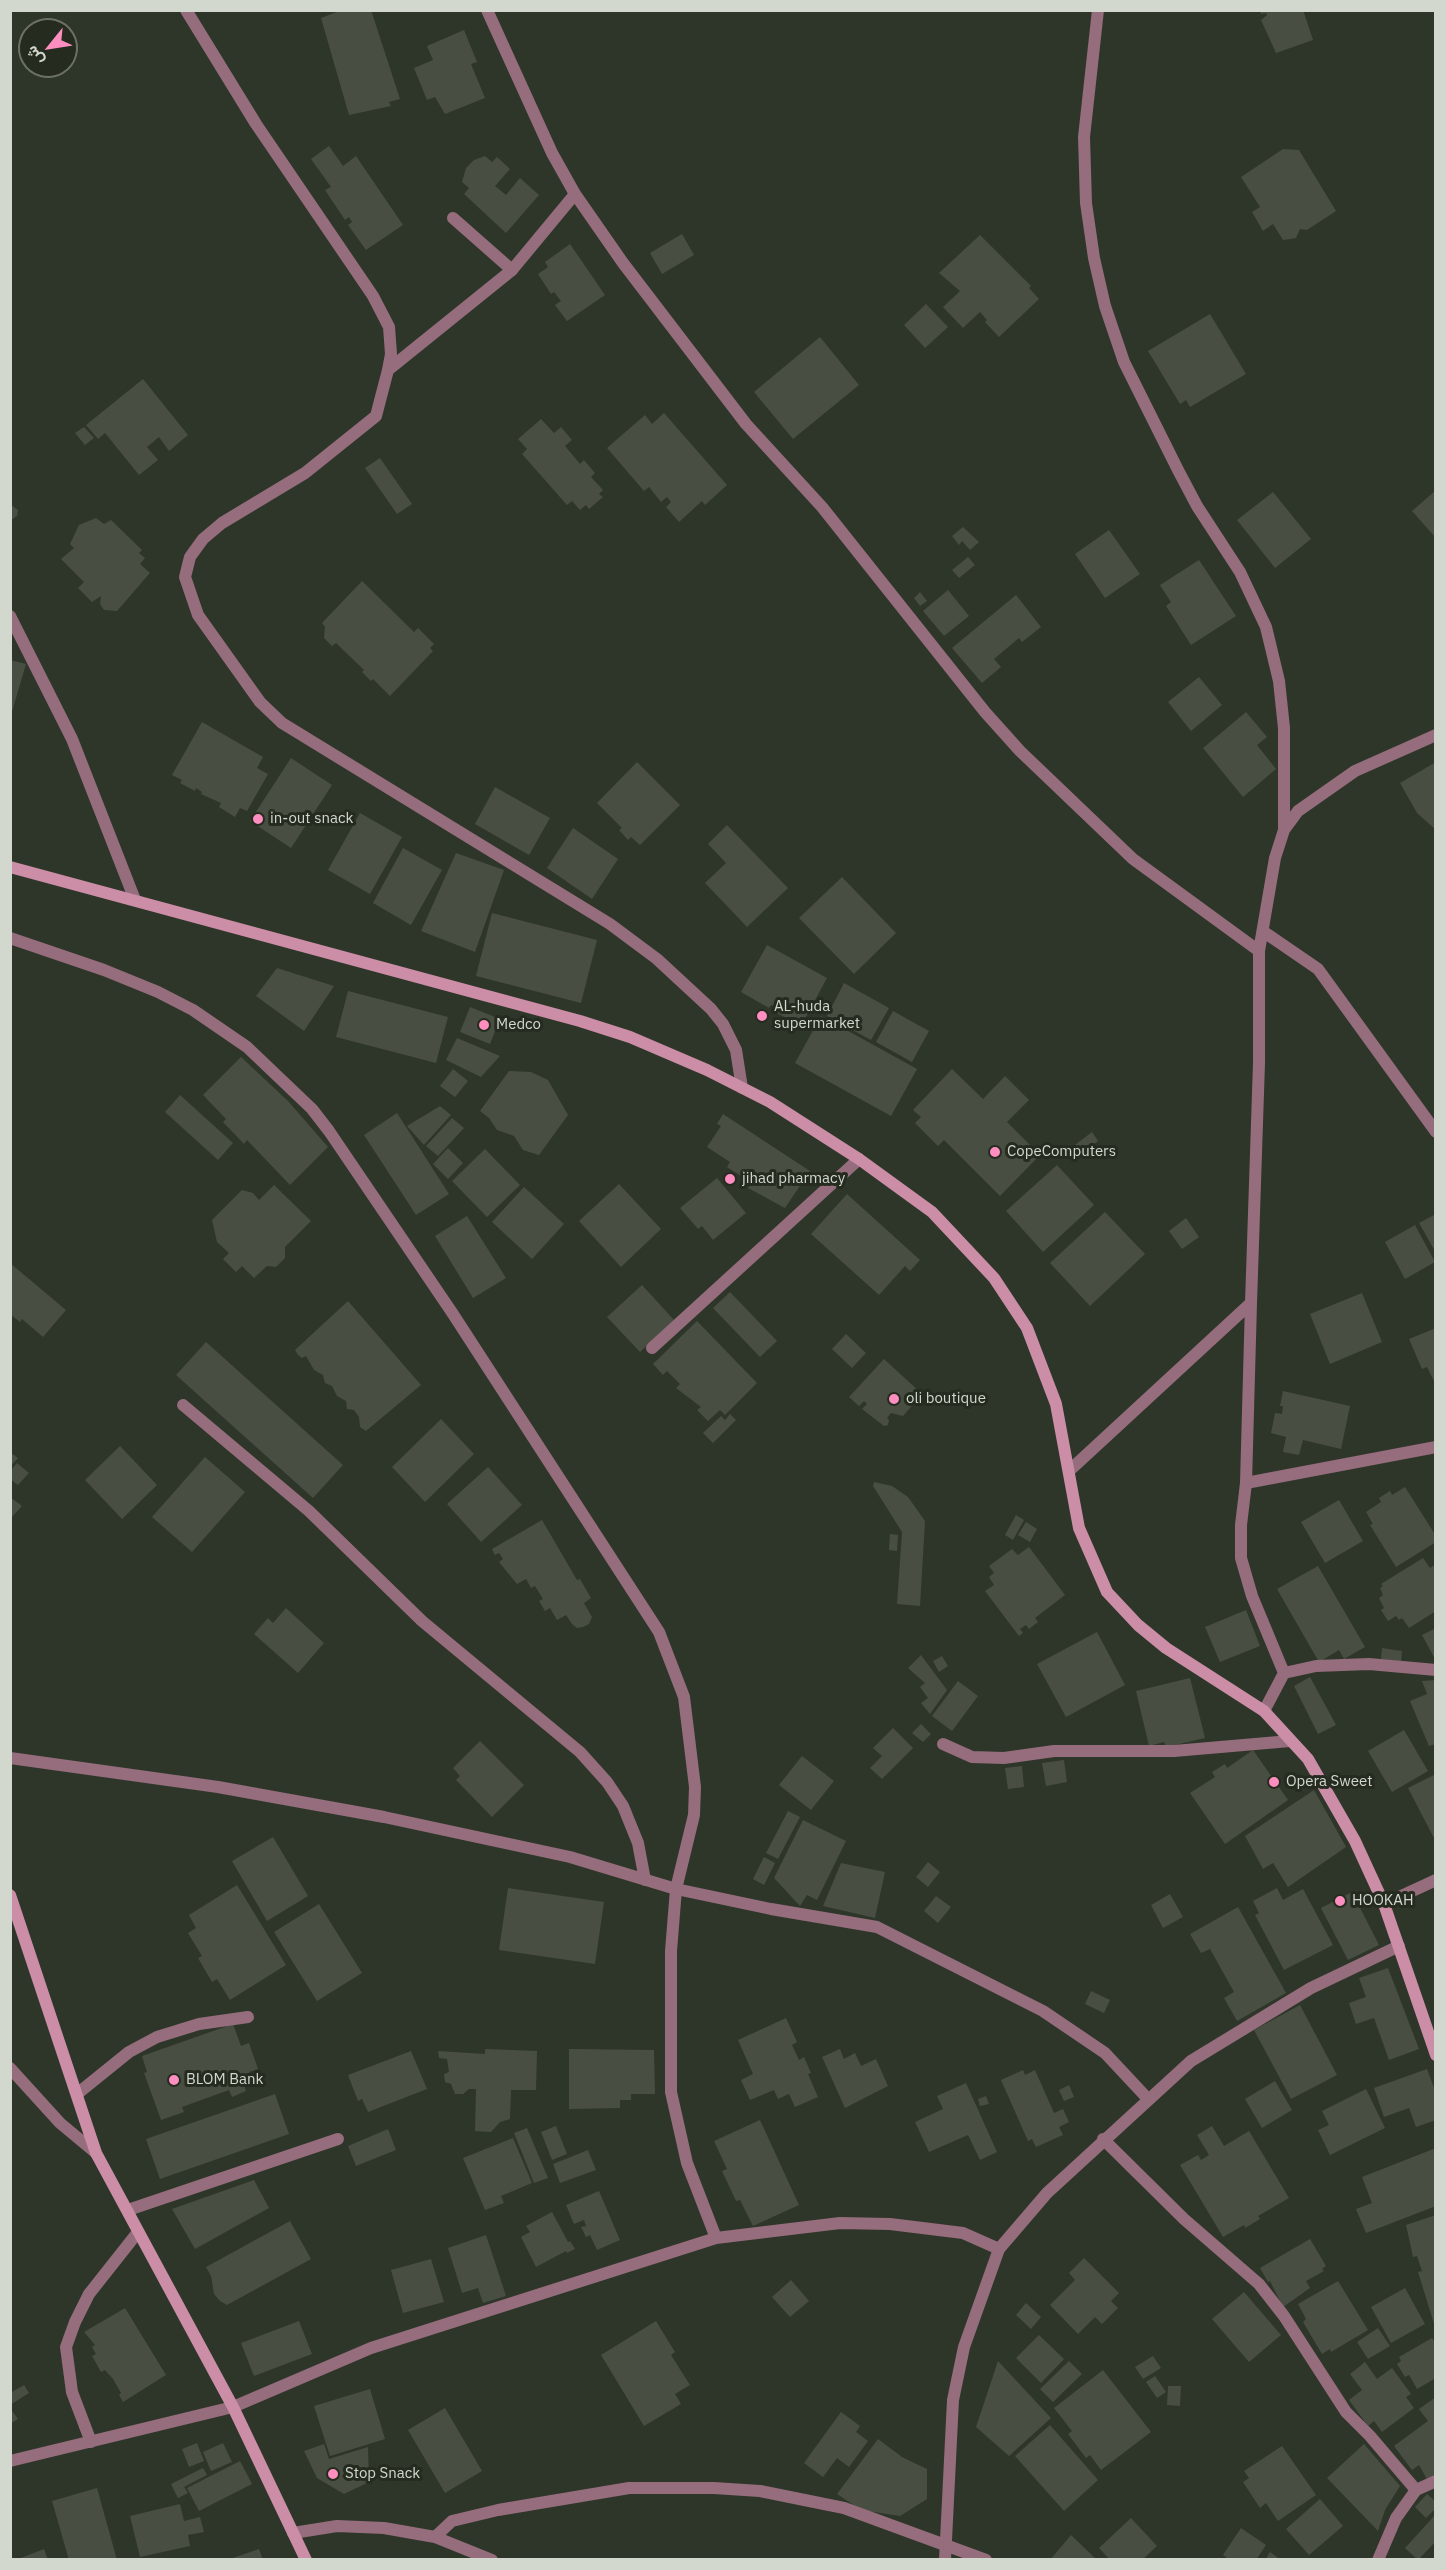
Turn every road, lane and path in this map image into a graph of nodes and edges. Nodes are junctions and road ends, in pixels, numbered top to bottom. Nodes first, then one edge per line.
1 (186, 10) edge
2 (487, 10) edge
3 (1098, 10) edge
4 (575, 194) junction
5 (453, 218) dead end
6 (512, 270) junction
7 (388, 370) junction
8 (10, 616) edge
9 (1436, 735) edge
10 (1284, 830) junction
11 (10, 867) edge
12 (135, 900) junction
13 (1264, 932) junction
14 (10, 938) edge
15 (1259, 951) junction
16 (742, 1088) junction
17 (1436, 1132) edge
18 (859, 1159) junction
19 (1251, 1303) junction
20 (652, 1348) dead end
21 (183, 1405) dead end
22 (1436, 1447) edge
23 (1070, 1470) junction
24 (1246, 1483) junction
25 (1436, 1670) edge
26 (1284, 1673) junction
27 (1264, 1710) junction
28 (1290, 1741) junction
29 (943, 1744) dead end
30 (10, 1758) edge
31 (645, 1880) junction
32 (1436, 1880) edge
33 (676, 1889) junction
34 (10, 1895) edge
35 (1384, 1904) junction
36 (1399, 1946) junction
37 (248, 2017) dead end
38 (1432, 2033) edge
39 (1436, 2055) edge
40 (10, 2068) edge
41 (76, 2094) junction
42 (1148, 2099) junction
43 (338, 2139) dead end
44 (1103, 2139) junction
45 (96, 2153) junction
46 (128, 2210) junction
47 (138, 2232) junction
48 (716, 2238) junction
49 (999, 2249) junction
50 (233, 2407) junction
51 (91, 2442) junction
52 (10, 2461) edge
53 (1436, 2481) edge
54 (1416, 2490) junction
55 (292, 2533) junction
56 (435, 2537) junction
57 (946, 2546) junction
58 (306, 2559) edge
59 (492, 2559) edge
60 (945, 2559) edge
61 (986, 2559) edge
62 (1378, 2559) edge

1 - 7 street
2 - 4 street
3 - 10 street
4 - 6 street
4 - 15 street
5 - 6 street
6 - 7 street
7 - 16 street
8 - 12 street
9 - 10 street
10 - 13 street
11 - 12 main road
12 - 16 main road
13 - 15 street
13 - 17 street
14 - 33 street
15 - 19 street
16 - 18 main road
18 - 20 street
18 - 23 main road
19 - 23 street
19 - 24 street
21 - 31 street
22 - 24 street
23 - 27 main road
24 - 26 street
25 - 26 street
26 - 27 street
27 - 28 main road
28 - 29 street
28 - 35 main road
30 - 31 street
31 - 33 street
32 - 35 street
33 - 42 street
33 - 48 street
34 - 41 main road
35 - 36 main road
36 - 38 main road
36 - 42 street
37 - 41 street
38 - 39 main road
40 - 45 street
41 - 45 main road
42 - 44 street
43 - 46 street
44 - 49 street
44 - 54 street
45 - 46 main road
46 - 47 main road
47 - 50 main road
47 - 51 street
48 - 49 street
48 - 50 street
49 - 57 street
50 - 51 street
50 - 55 main road
51 - 52 street
53 - 54 street
54 - 62 street
55 - 56 street
55 - 58 main road
56 - 57 street
56 - 59 street
57 - 60 street
57 - 61 street

